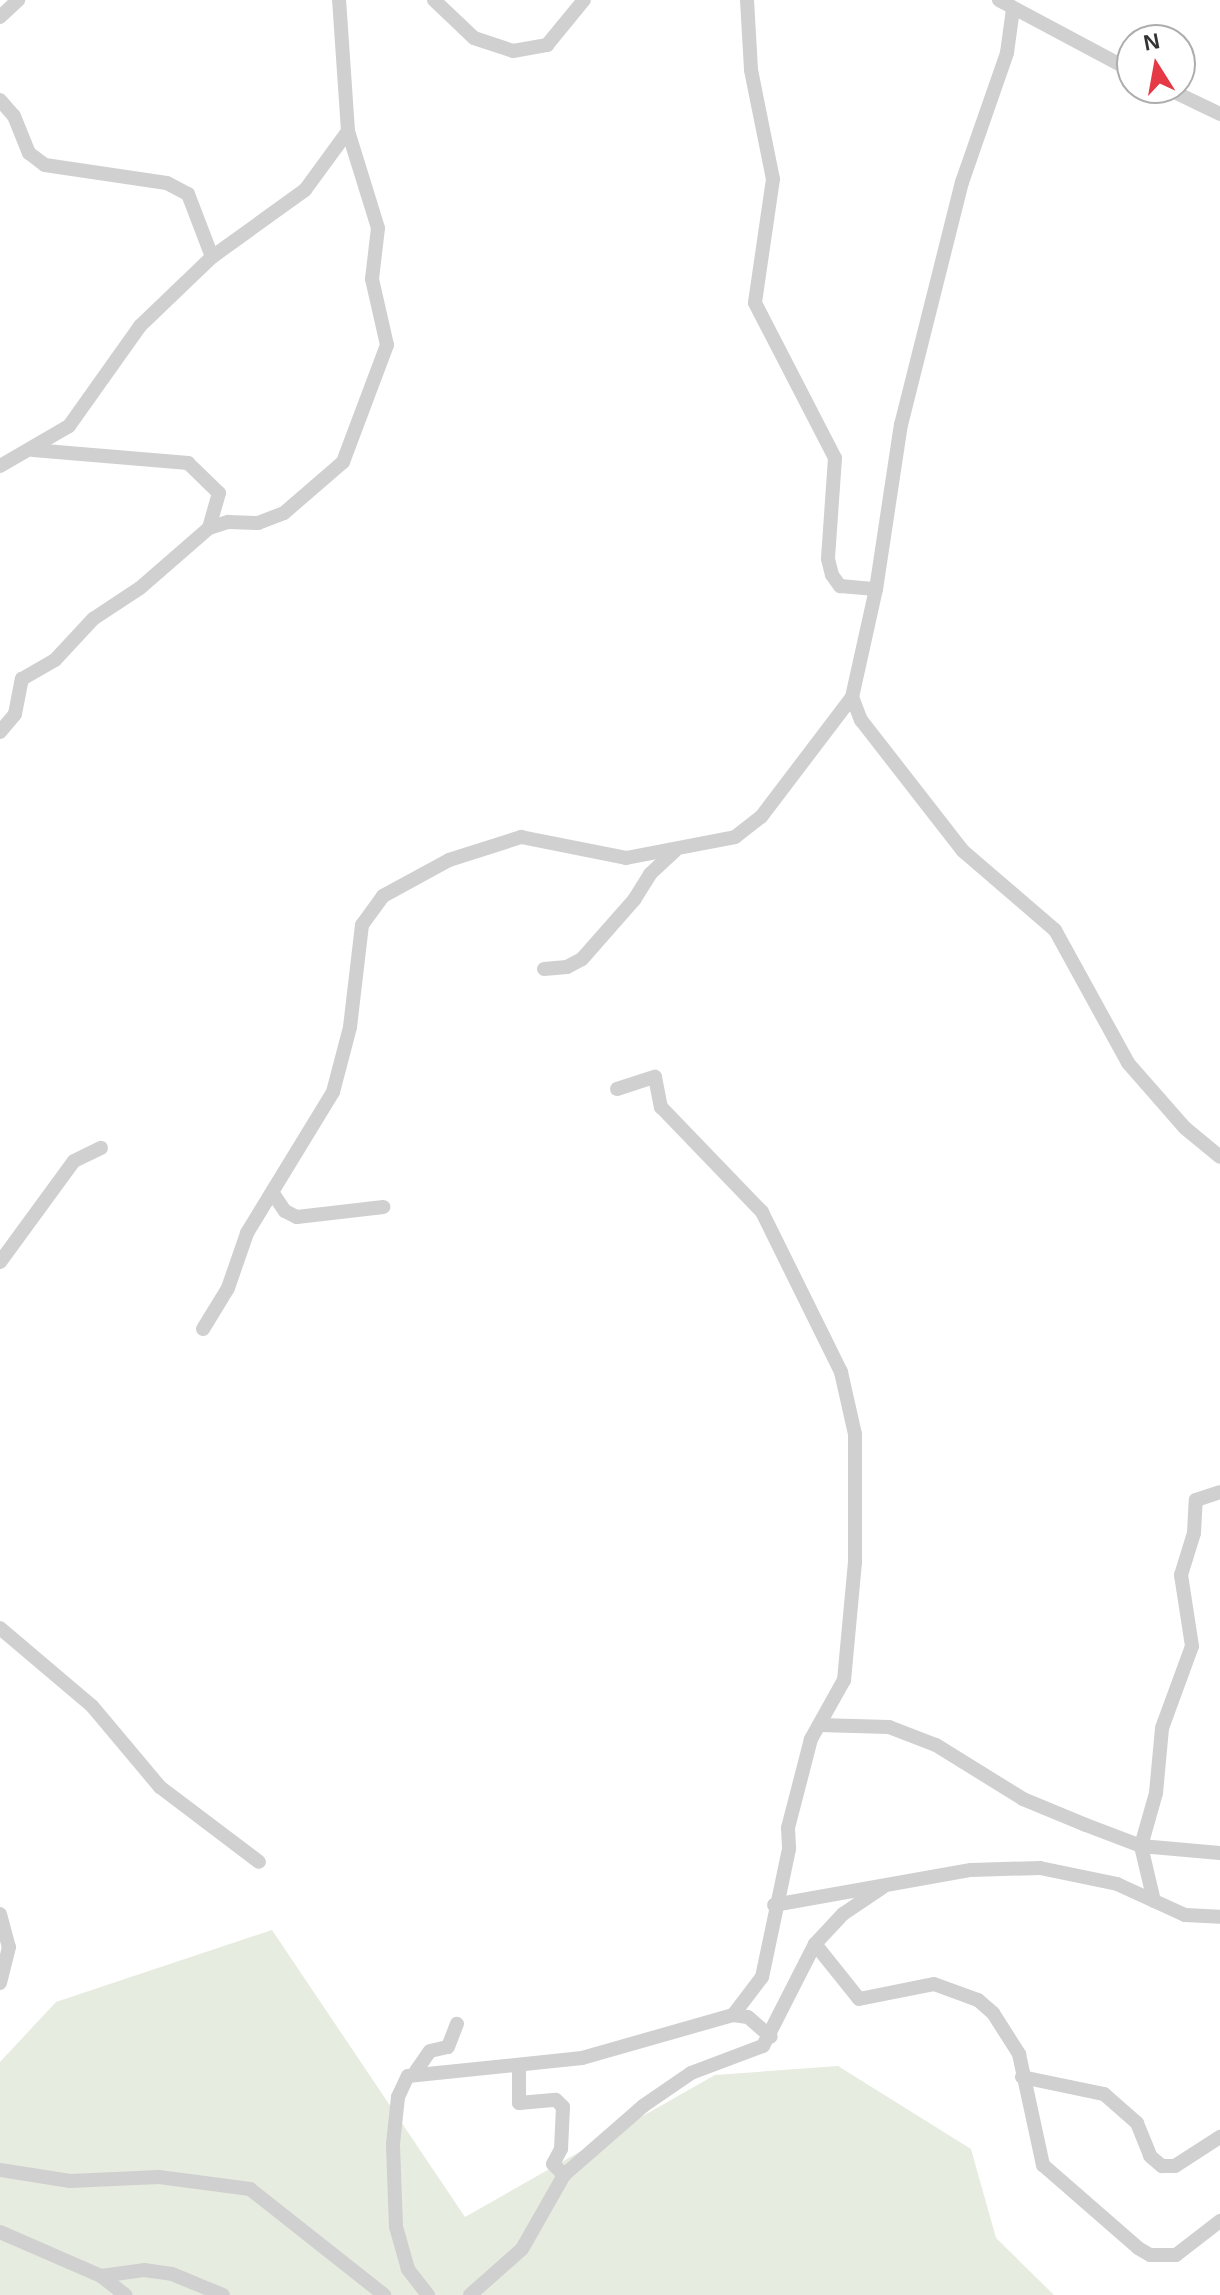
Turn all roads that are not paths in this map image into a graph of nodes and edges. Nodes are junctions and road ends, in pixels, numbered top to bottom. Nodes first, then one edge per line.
1 (18, 0) edge
2 (339, 0) edge
3 (434, 0) edge
4 (584, 0) edge
5 (747, 0) edge
6 (999, 0) edge
7 (1013, 9) junction
8 (0, 17) edge
9 (1116, 63) edge
10 (0, 100) edge
11 (1196, 102) edge
12 (1220, 114) edge
13 (348, 131) junction
14 (212, 257) junction
15 (33, 450) junction
16 (0, 466) edge
17 (209, 528) junction
18 (876, 589) junction
19 (852, 697) junction
20 (0, 732) edge
21 (675, 851) junction
22 (544, 969) dead end
23 (617, 1089) dead end
24 (101, 1148) dead end
25 (1220, 1157) edge
26 (272, 1192) junction
27 (383, 1207) dead end
28 (0, 1262) edge
29 (203, 1329) dead end
30 (1220, 1492) edge
31 (0, 1628) edge
32 (819, 1725) junction
33 (1141, 1846) junction
34 (1220, 1853) edge
35 (259, 1862) dead end
36 (883, 1887) junction
37 (1154, 1901) junction
38 (774, 1905) junction
39 (0, 1914) edge
40 (1220, 1917) edge
41 (815, 1944) junction
42 (0, 1983) edge
43 (733, 2015) junction
44 (457, 2024) dead end
45 (771, 2037) junction
46 (519, 2066) junction
47 (416, 2071) junction
48 (1022, 2077) junction
49 (1220, 2137) edge
50 (0, 2170) edge
51 (564, 2175) junction
52 (1220, 2221) edge
53 (0, 2232) edge
54 (101, 2276) junction
55 (125, 2295) edge
56 (223, 2295) edge
57 (384, 2295) edge
58 (428, 2295) edge
59 (470, 2295) edge

1 - 8 street
2 - 13 street
3 - 4 street
5 - 18 street
6 - 7 street
7 - 9 street
7 - 18 street
10 - 14 street
11 - 12 street
13 - 14 street
13 - 17 street
14 - 15 street
15 - 16 street
15 - 17 street
17 - 20 street
18 - 19 street
19 - 21 street
19 - 25 street
21 - 22 street
21 - 26 street
23 - 32 street
24 - 28 street
26 - 27 street
26 - 29 street
30 - 33 street
31 - 35 street
32 - 33 street
32 - 38 street
33 - 34 street
33 - 37 street
36 - 37 street
36 - 38 street
36 - 41 street
37 - 40 street
38 - 43 street
39 - 42 street
41 - 45 street
41 - 48 street
43 - 45 street
43 - 46 street
44 - 47 street
45 - 51 street
46 - 47 street
46 - 51 street
47 - 58 street
48 - 49 street
48 - 52 street
50 - 57 street
51 - 59 street
53 - 54 street
54 - 55 street
54 - 56 street

